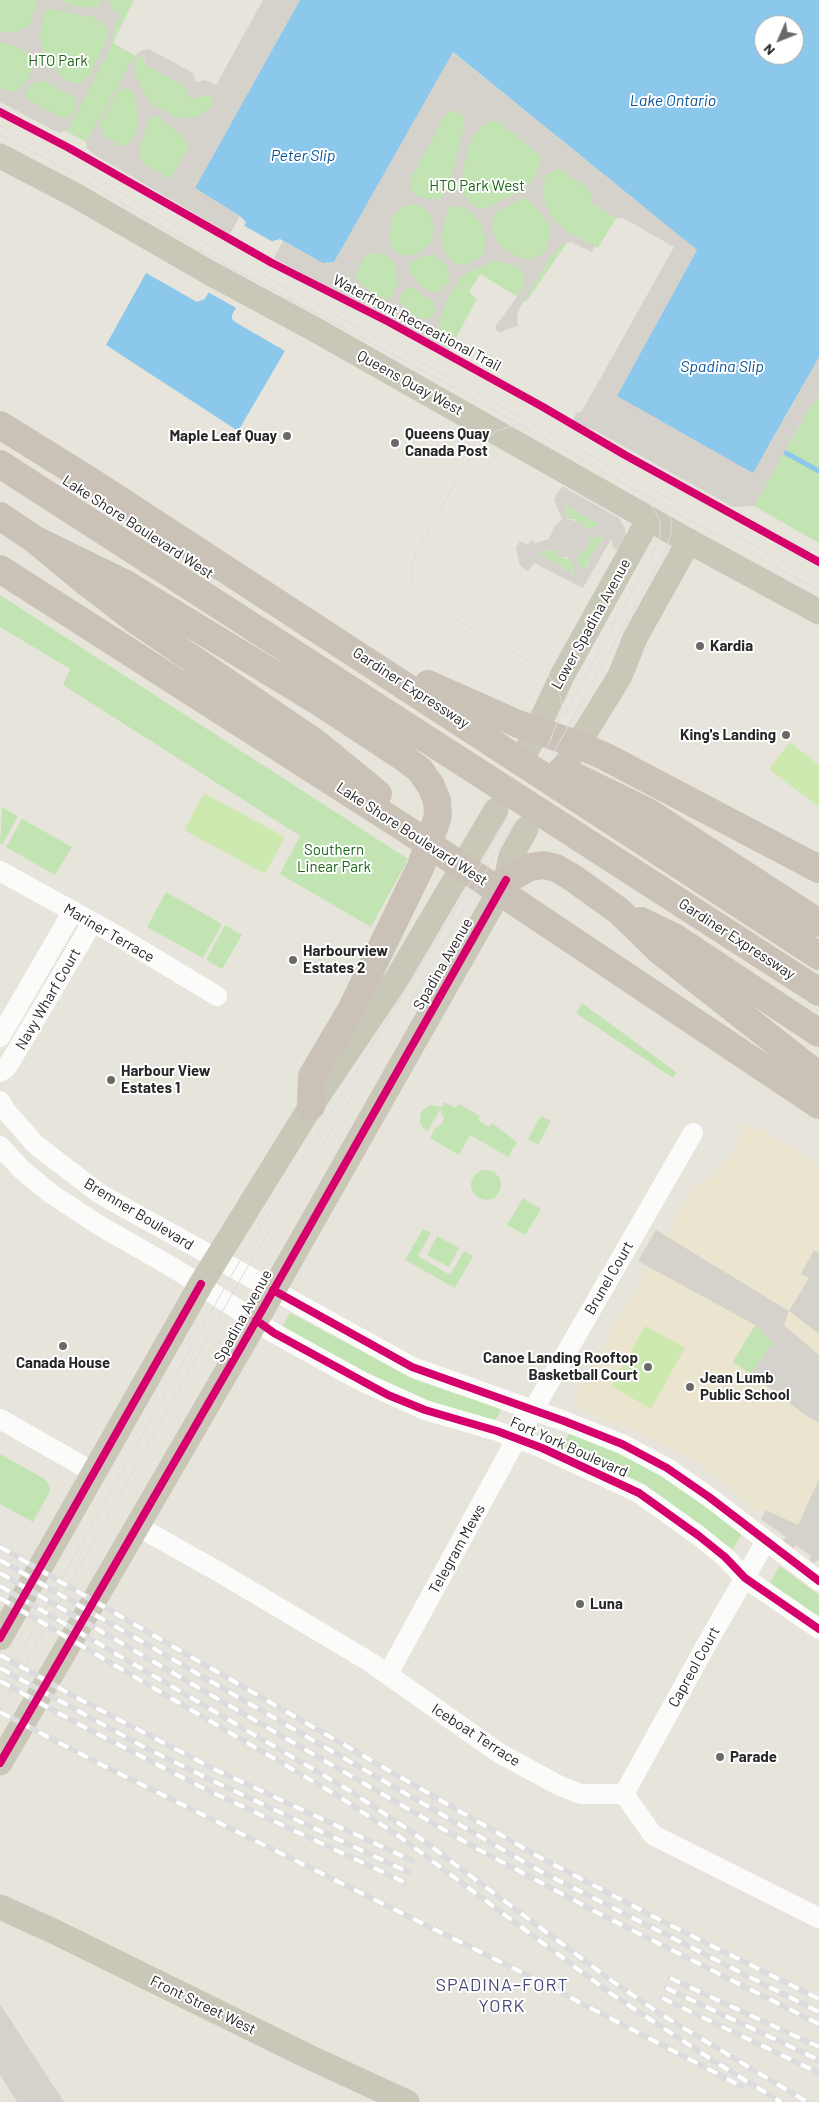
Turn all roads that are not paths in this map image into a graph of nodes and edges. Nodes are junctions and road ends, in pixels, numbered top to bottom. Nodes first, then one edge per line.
1 (0, 156) edge
2 (0, 425) edge
3 (0, 438) edge
4 (0, 464) edge
5 (0, 516) edge
6 (649, 519) junction
7 (34, 539) junction
8 (689, 542) junction
9 (0, 569) edge
10 (819, 612) edge
11 (532, 739) junction
12 (579, 745) junction
13 (562, 770) joint
14 (496, 810) dead end
15 (526, 829) dead end
16 (409, 831) junction
17 (819, 869) edge
18 (0, 871) edge
19 (506, 880) junction
20 (73, 911) junction
21 (619, 911) junction
22 (92, 922) junction
23 (819, 923) edge
24 (819, 956) edge
25 (819, 992) edge
26 (217, 996) dead end
27 (819, 1033) edge
28 (0, 1037) edge
29 (0, 1072) edge
30 (819, 1076) edge
31 (0, 1101) edge
32 (819, 1104) edge
33 (310, 1106) junction
34 (692, 1133) dead end
35 (0, 1146) edge
36 (217, 1259) junction
37 (200, 1284) junction
38 (273, 1290) junction
39 (256, 1320) junction
40 (0, 1419) edge
41 (526, 1423) junction
42 (93, 1472) junction
43 (137, 1526) junction
44 (766, 1542) junction
45 (745, 1578) junction
46 (819, 1581) edge
47 (819, 1629) edge
48 (0, 1638) edge
49 (388, 1674) junction
50 (0, 1763) edge
51 (624, 1794) junction
52 (0, 1907) edge
53 (819, 1918) edge
54 (407, 2102) edge

1 - 6 main road, Queens Quay West
2 - 24 highway, Gardiner Expressway
3 - 11 highway, Lake Shore Boulevard West
4 - 25 highway, Gardiner Expressway
5 - 7 highway
6 - 8 main road, Queens Quay West
6 - 11 main road, Lower Spadina Avenue
7 - 16 highway
7 - 33 highway
8 - 10 main road, Queens Quay West
8 - 12 main road
9 - 16 highway, Lake Shore Boulevard West
11 - 12 highway, Lake Shore Boulevard West
12 - 13 main road
12 - 17 highway, Lake Shore Boulevard West
13 - 23 highway
14 - 33 main road, Spadina Avenue
15 - 19 main road, Spadina Avenue
16 - 32 highway, Lake Shore Boulevard West
18 - 20 street, Mariner Terrace
19 - 21 highway
19 - 38 main road, Spadina Avenue
20 - 22 street, Mariner Terrace
20 - 28 street, Navy Wharf Court
21 - 27 highway
21 - 30 highway
22 - 26 street, Mariner Terrace
22 - 29 street, Navy Wharf Court
31 - 36 street, Bremner Boulevard
33 - 36 main road, Spadina Avenue
34 - 41 street, Brunel Court
35 - 37 street, Bremner Boulevard
36 - 37 main road, Spadina Avenue
36 - 38 street, Bremner Boulevard
37 - 39 street, Bremner Boulevard
37 - 42 main road, Spadina Avenue
38 - 39 main road, Spadina Avenue
38 - 41 street, Fort York Boulevard
39 - 41 street, Fort York Boulevard
39 - 43 main road, Spadina Avenue
40 - 42 street
41 - 44 street, Fort York Boulevard
41 - 45 street, Fort York Boulevard
41 - 49 street, Telegram Mews
42 - 48 main road, Spadina Avenue
43 - 49 street, Iceboat Terrace
43 - 50 main road, Spadina Avenue
44 - 45 street, Capreol Court
44 - 46 street, Fort York Boulevard
45 - 47 street, Fort York Boulevard
45 - 51 street, Capreol Court
49 - 51 street, Iceboat Terrace
51 - 53 street
52 - 54 main road, Front Street West

